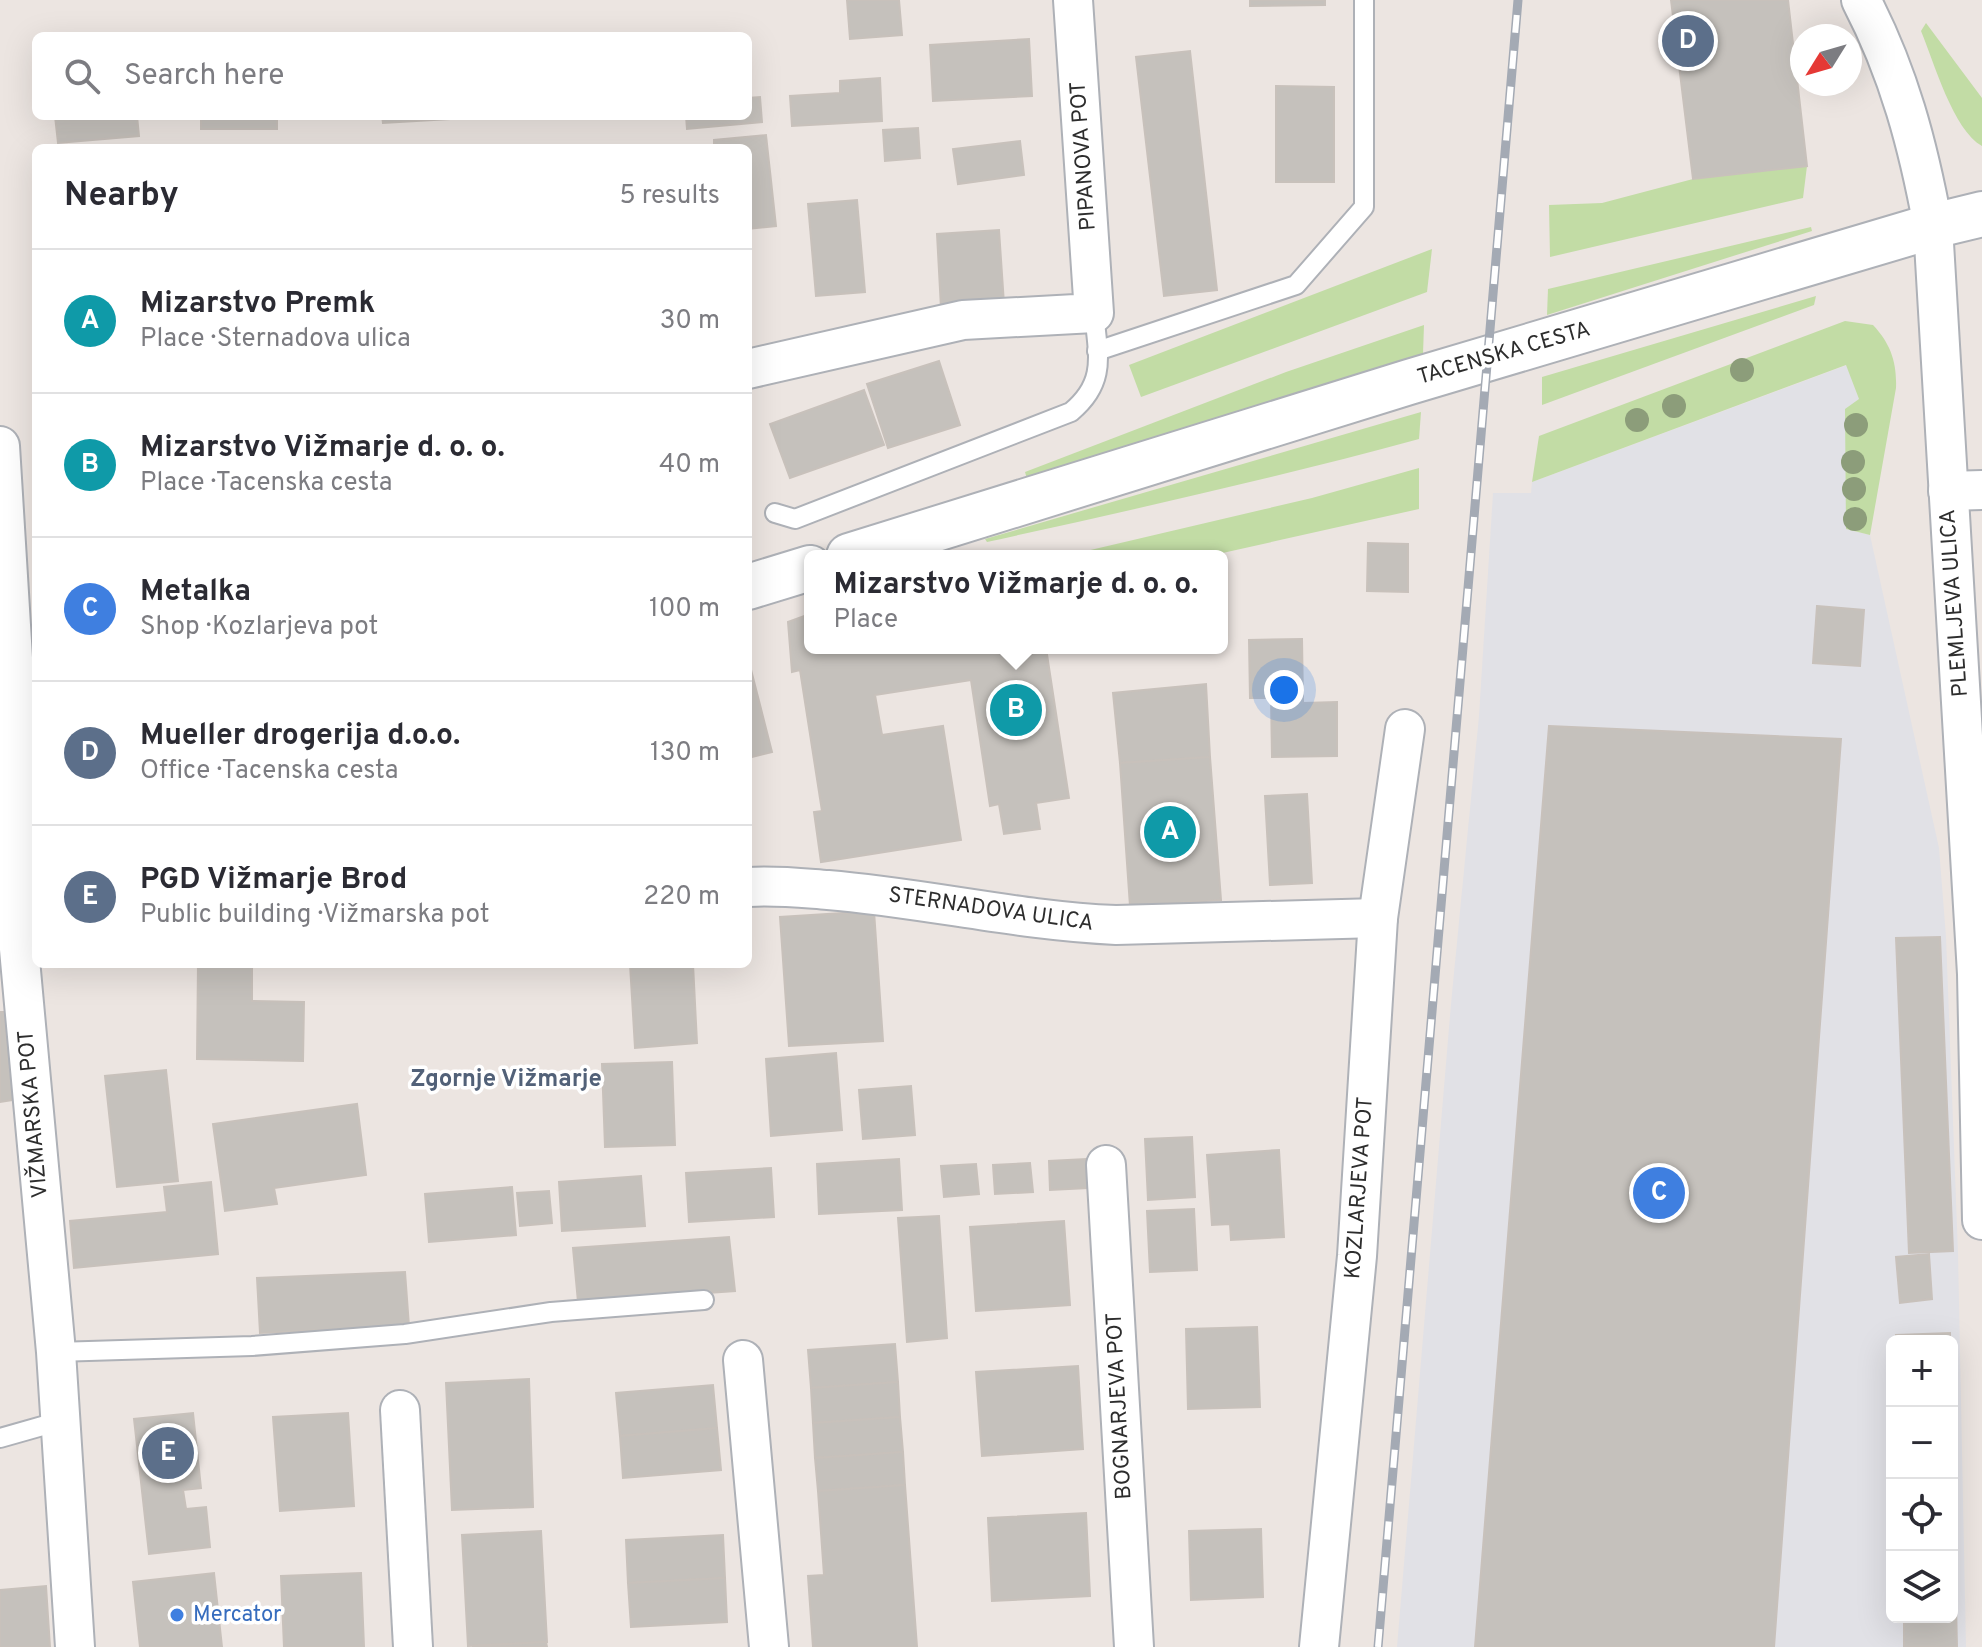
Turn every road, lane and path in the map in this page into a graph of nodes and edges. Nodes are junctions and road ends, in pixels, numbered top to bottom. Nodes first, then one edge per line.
1 (1073, 0) edge
2 (1364, 0) edge
3 (1861, 0) edge
4 (1982, 214) edge
5 (1933, 226) junction
6 (1094, 313) junction
7 (1097, 351) junction
8 (752, 368) edge
9 (0, 446) edge
10 (1965, 490) edge
11 (775, 513) dead end
12 (868, 550) edge
13 (804, 570) edge
14 (752, 586) edge
15 (6, 652) edge
16 (1405, 729) dead end
17 (1973, 730) edge
18 (18, 806) edge
19 (752, 887) edge
20 (1378, 918) junction
21 (27, 937) edge
22 (1980, 974) edge
23 (1106, 1165) dead end
24 (1982, 1220) edge
25 (704, 1300) dead end
26 (56, 1352) junction
27 (743, 1360) dead end
28 (400, 1410) dead end
29 (60, 1421) junction
30 (0, 1438) edge
31 (75, 1647) edge
32 (413, 1647) edge
33 (769, 1647) edge
34 (1134, 1647) edge
35 (1319, 1647) edge

1 - 6 street, PIPANOVA POT
2 - 7 lane
3 - 5 street
4 - 5 main road, TACENSKA CESTA
5 - 10 street, PLEMLJEVA ULICA
5 - 12 main road, TACENSKA CESTA
6 - 7 lane
6 - 8 street
7 - 11 lane
9 - 15 street, VIŽMARSKA POT
10 - 17 street, PLEMLJEVA ULICA
13 - 14 main road
15 - 18 street, VIŽMARSKA POT
16 - 20 street, KOZLARJEVA POT
17 - 22 street, PLEMLJEVA ULICA
18 - 21 street, VIŽMARSKA POT
19 - 20 street, STERNADOVA ULICA
20 - 35 street, KOZLARJEVA POT
21 - 26 street, VIŽMARSKA POT
22 - 24 street, PLEMLJEVA ULICA
23 - 34 street, BOGNARJEVA POT
25 - 26 lane
26 - 29 street, VIŽMARSKA POT
27 - 33 street
28 - 32 street
29 - 30 lane
29 - 31 street, VIŽMARSKA POT

